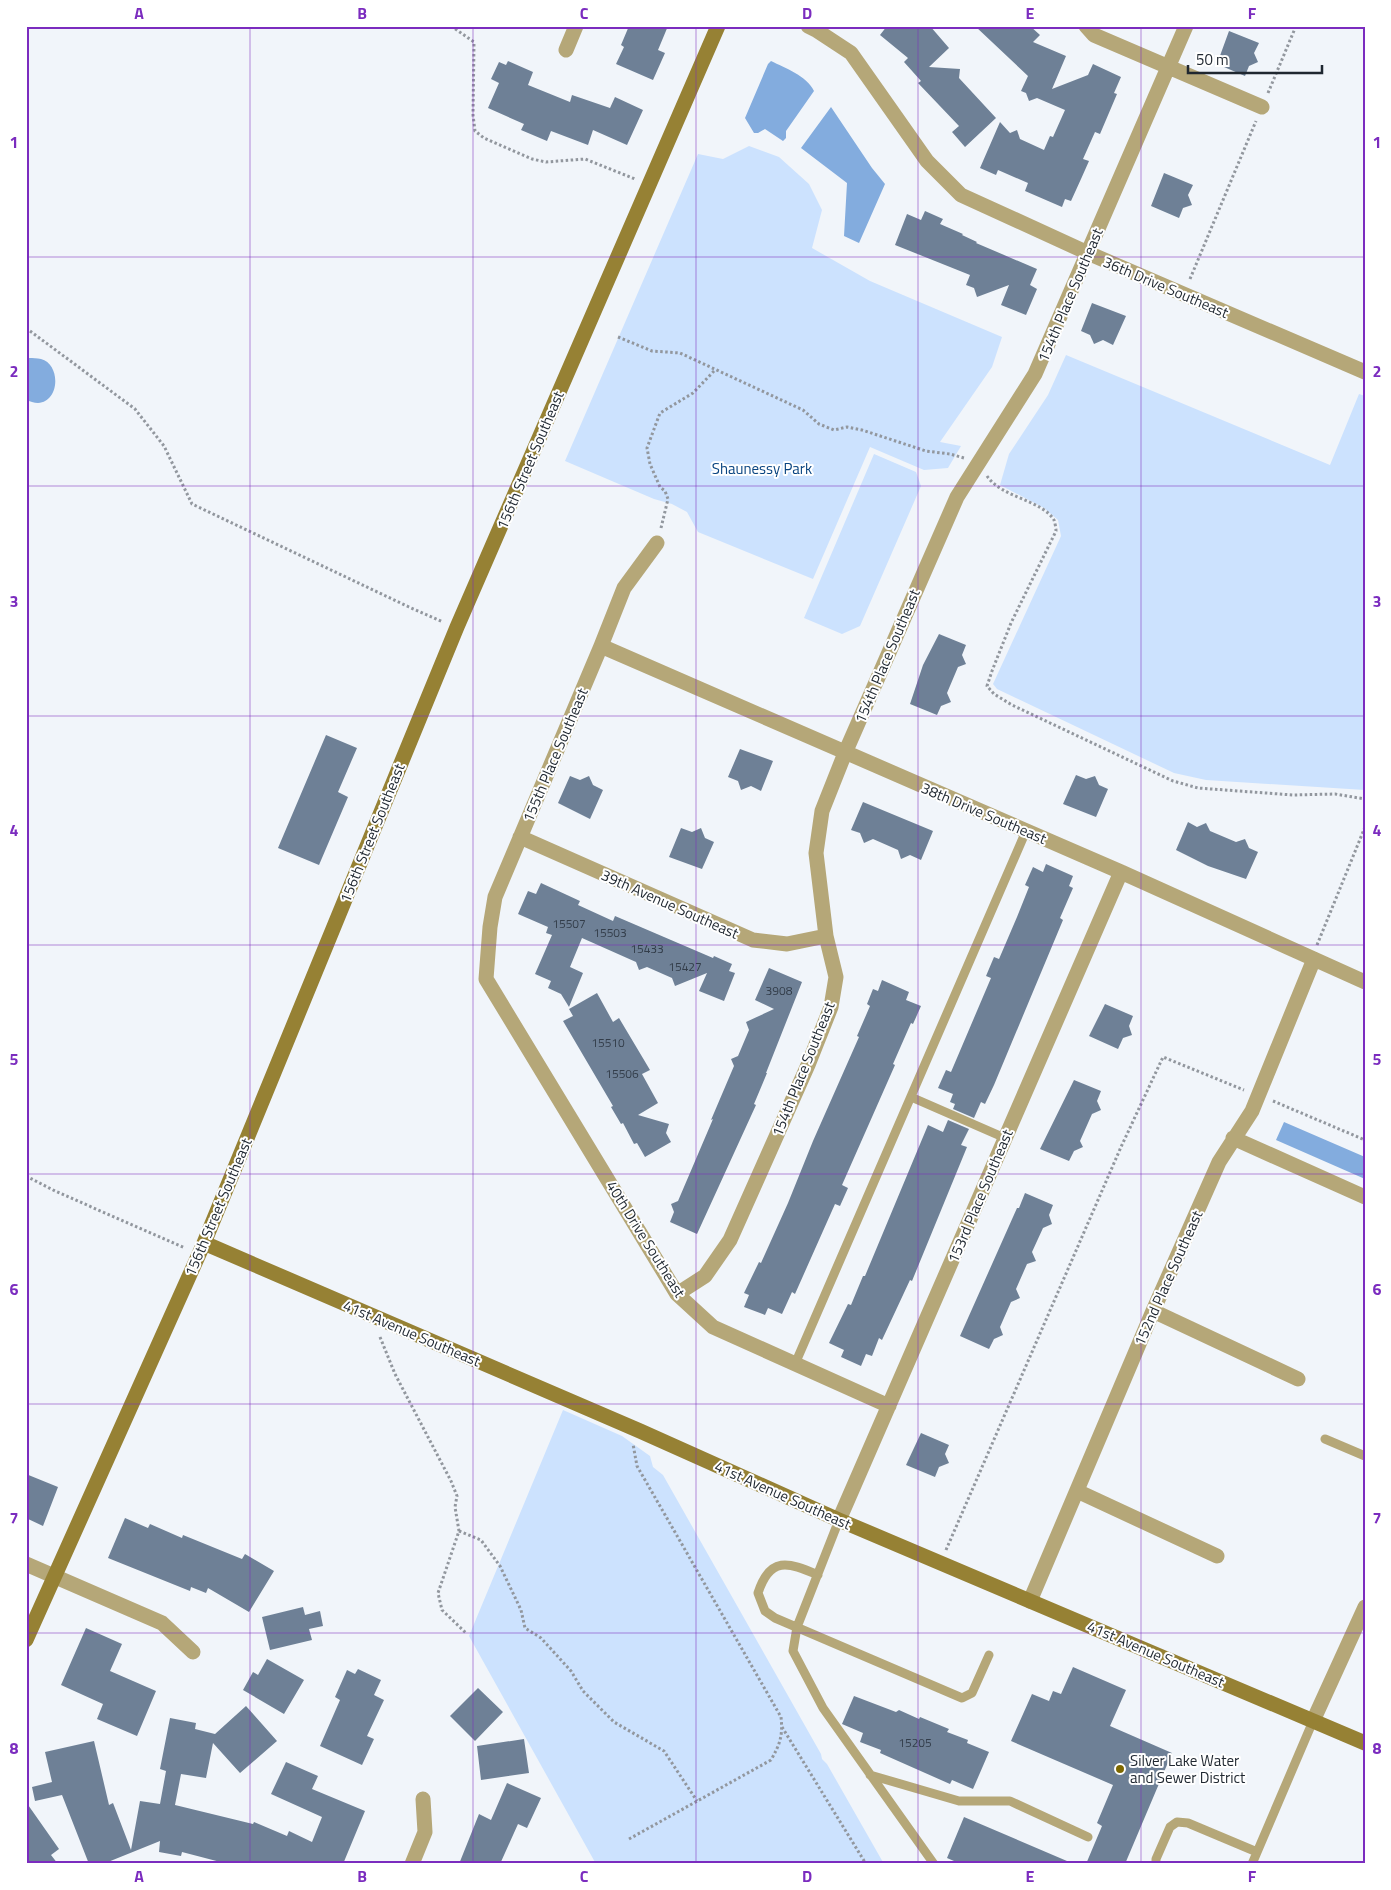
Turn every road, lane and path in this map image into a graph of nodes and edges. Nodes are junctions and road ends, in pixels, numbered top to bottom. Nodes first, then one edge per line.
1 (451, 26) edge
2 (576, 26) edge
3 (718, 26) edge
4 (808, 26) edge
5 (1086, 26) edge
6 (1186, 26) edge
7 (1296, 26) edge
8 (566, 50) dead end
9 (1168, 68) junction
10 (1262, 107) junction
11 (650, 184) junction
12 (1088, 254) junction
13 (1183, 294) junction
14 (26, 328) edge
15 (618, 338) dead end
16 (715, 370) junction
17 (1365, 372) edge
18 (978, 463) junction
19 (657, 543) joint
20 (457, 627) junction
21 (601, 646) junction
22 (845, 753) junction
23 (1365, 799) edge
24 (1365, 827) edge
25 (1026, 831) junction
26 (520, 837) junction
27 (1121, 872) junction
28 (826, 936) junction
29 (1313, 959) junction
30 (486, 979) joint
31 (1365, 982) edge
32 (1258, 1095) junction
33 (910, 1097) junction
34 (1005, 1138) junction
35 (1233, 1138) junction
36 (1365, 1140) edge
37 (26, 1176) edge
38 (1365, 1196) edge
39 (201, 1248) junction
40 (677, 1294) junction
41 (1153, 1311) junction
42 (372, 1315) junction
43 (795, 1364) junction
44 (1298, 1379) dead end
45 (889, 1406) junction
46 (634, 1429) junction
47 (1325, 1439) dead end
48 (1365, 1456) edge
49 (1077, 1491) junction
50 (839, 1520) junction
51 (459, 1531) junction
52 (1217, 1556) dead end
53 (940, 1563) junction
54 (26, 1564) edge
55 (54, 1575) junction
56 (818, 1575) junction
57 (1030, 1601) junction
58 (1363, 1614) edge
59 (797, 1627) junction
60 (466, 1633) dead end
61 (26, 1640) edge
62 (193, 1652) dead end
63 (989, 1655) dead end
64 (1313, 1721) junction
65 (782, 1726) junction
66 (1365, 1743) edge
67 (870, 1775) junction
68 (423, 1799) dead end
69 (697, 1801) junction
70 (1088, 1837) dead end
71 (629, 1839) dead end
72 (1257, 1852) junction
73 (412, 1864) edge
74 (866, 1864) edge
75 (934, 1864) edge
76 (1156, 1864) edge
77 (1252, 1864) edge

1 - 11 path
2 - 8 street
3 - 11 street, 156th Street Southeast
4 - 12 street, 36th Drive Southeast
5 - 9 street
6 - 9 street, 154th Place Southeast
7 - 10 path
9 - 10 street
9 - 12 street, 154th Place Southeast
10 - 13 path
11 - 20 street, 156th Street Southeast
12 - 13 street, 36th Drive Southeast
12 - 18 street, 154th Place Southeast
13 - 17 street, 36th Drive Southeast
14 - 20 path
15 - 16 path
16 - 18 path
16 - 19 path
18 - 22 street, 154th Place Southeast
18 - 23 path
19 - 21 street, 155th Place Southeast
20 - 39 street, 156th Street Southeast
21 - 22 street, 38th Drive Southeast
21 - 26 street, 155th Place Southeast
22 - 25 street, 38th Drive Southeast
22 - 28 street, 154th Place Southeast
24 - 29 path
25 - 27 street, 38th Drive Southeast
25 - 33 lane
26 - 28 street, 39th Avenue Southeast
26 - 30 street, 155th Place Southeast
27 - 29 street, 38th Drive Southeast
27 - 34 street, 153rd Place Southeast
28 - 40 street, 154th Place Southeast
29 - 31 street, 38th Drive Southeast
29 - 32 street, 152nd Place Southeast
30 - 40 street, 40th Drive Southeast
32 - 35 street, 152nd Place Southeast
32 - 36 path
32 - 53 path
33 - 34 lane
33 - 43 lane
34 - 45 street, 153rd Place Southeast
35 - 38 street
35 - 41 street, 152nd Place Southeast
37 - 39 path
39 - 42 street, 41st Avenue Southeast
39 - 55 street, 156th Street Southeast
40 - 43 street, 40th Drive Southeast
41 - 44 street
41 - 49 street, 152nd Place Southeast
42 - 46 street, 41st Avenue Southeast
42 - 51 path
43 - 45 street, 40th Drive Southeast
45 - 50 street, 153rd Place Southeast
46 - 50 street, 41st Avenue Southeast
46 - 65 path
47 - 48 lane
49 - 52 street
49 - 57 street, 152nd Place Southeast
50 - 53 street, 41st Avenue Southeast
50 - 56 lane
51 - 60 path
51 - 69 path
53 - 57 street, 41st Avenue Southeast
54 - 55 street
55 - 61 street, 156th Street Southeast
55 - 62 street
56 - 59 lane
56 - 59 lane
57 - 64 street, 41st Avenue Southeast
58 - 64 street
59 - 63 lane
59 - 67 lane
64 - 66 street, 41st Avenue Southeast
64 - 72 lane
65 - 69 path
65 - 74 path
67 - 70 lane
67 - 75 lane
68 - 73 street
69 - 71 path
72 - 76 lane
72 - 77 lane

